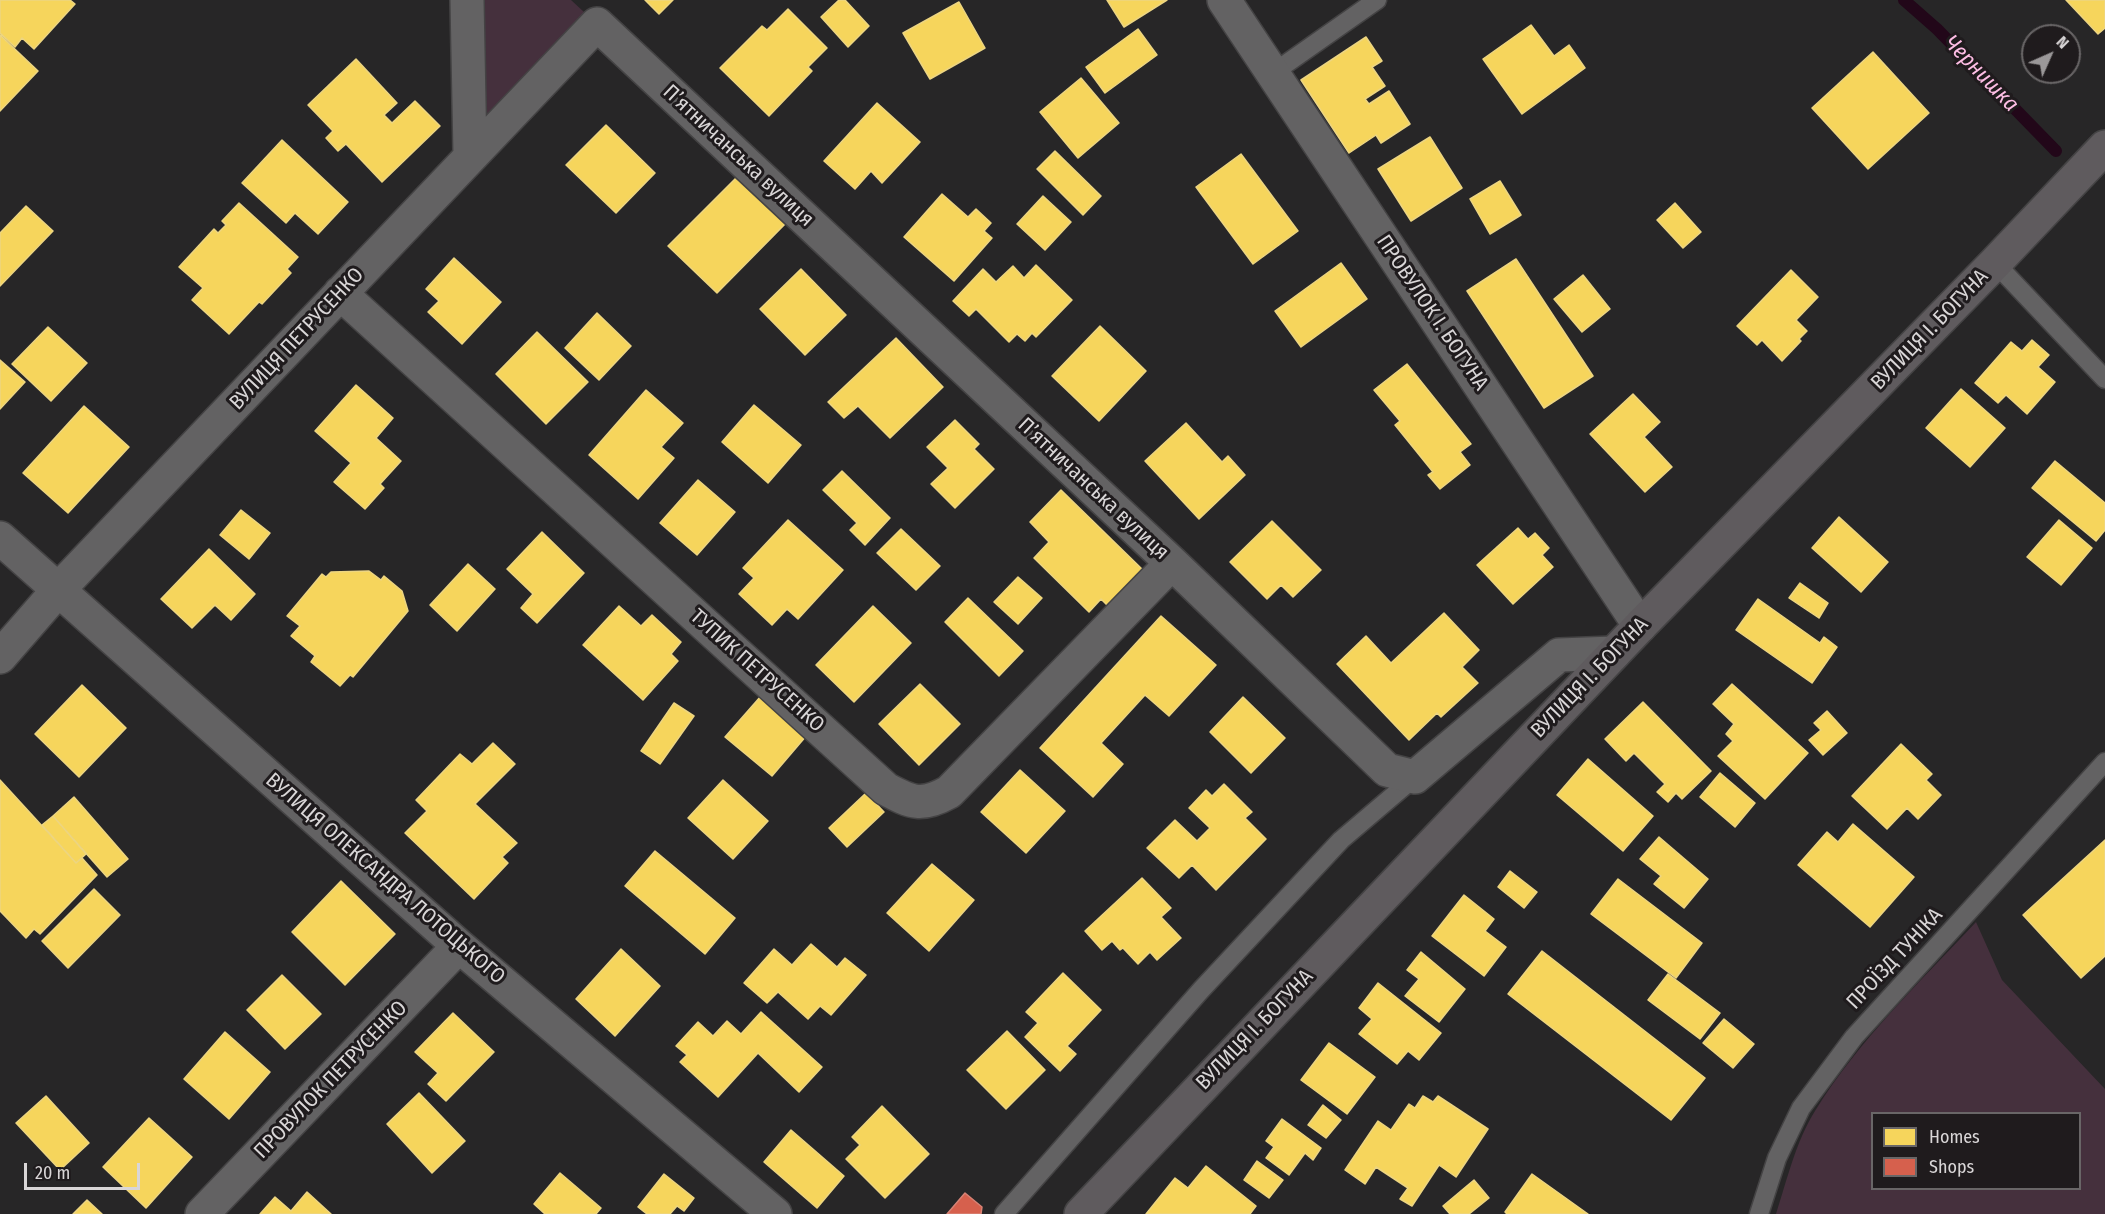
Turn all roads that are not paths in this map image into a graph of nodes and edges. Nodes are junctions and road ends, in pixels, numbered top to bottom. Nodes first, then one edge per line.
1 (466, 0) edge
2 (1224, 0) edge
3 (1377, 0) edge
4 (597, 24) joint
5 (1273, 74) junction
6 (2105, 147) edge
7 (470, 154) junction
8 (1995, 263) junction
9 (340, 293) junction
10 (2105, 379) edge
11 (0, 538) edge
12 (1172, 563) junction
13 (58, 589) junction
14 (1640, 626) junction
15 (1614, 653) junction
16 (0, 657) edge
17 (2105, 762) edge
18 (1415, 777) junction
19 (459, 946) junction
20 (202, 1214) edge
21 (775, 1214) edge
22 (1004, 1214) edge
23 (1081, 1214) edge
24 (1759, 1214) edge

1 - 7 street
2 - 5 street, ПРОВУЛОК І. БОГУНА
3 - 5 lane
4 - 7 street, ВУЛИЦЯ ПЕТРУСЕНКО
4 - 12 street, Пʼятничанська вулиця
5 - 14 street, ПРОВУЛОК І. БОГУНА
6 - 8 street, ВУЛИЦЯ І. БОГУНА
7 - 9 street, ВУЛИЦЯ ПЕТРУСЕНКО
8 - 10 lane
8 - 14 street, ВУЛИЦЯ І. БОГУНА
9 - 12 street, ТУПИК ПЕТРУСЕНКО
9 - 13 street, ВУЛИЦЯ ПЕТРУСЕНКО
11 - 13 street, ВУЛИЦЯ ОЛЕКСАНДРА ЛОТОЦЬКОГО
12 - 18 street, Пʼятничанська вулиця
13 - 16 street, ВУЛИЦЯ ПЕТРУСЕНКО
13 - 19 street, ВУЛИЦЯ ОЛЕКСАНДРА ЛОТОЦЬКОГО
14 - 15 street, ВУЛИЦЯ І. БОГУНА
15 - 18 street
15 - 23 street, ВУЛИЦЯ І. БОГУНА
17 - 24 lane, ПРОЇЗД ТУНІКА
18 - 22 lane
19 - 20 street, ПРОВУЛОК ПЕТРУСЕНКО
19 - 21 street, ВУЛИЦЯ ОЛЕКСАНДРА ЛОТОЦЬКОГО

